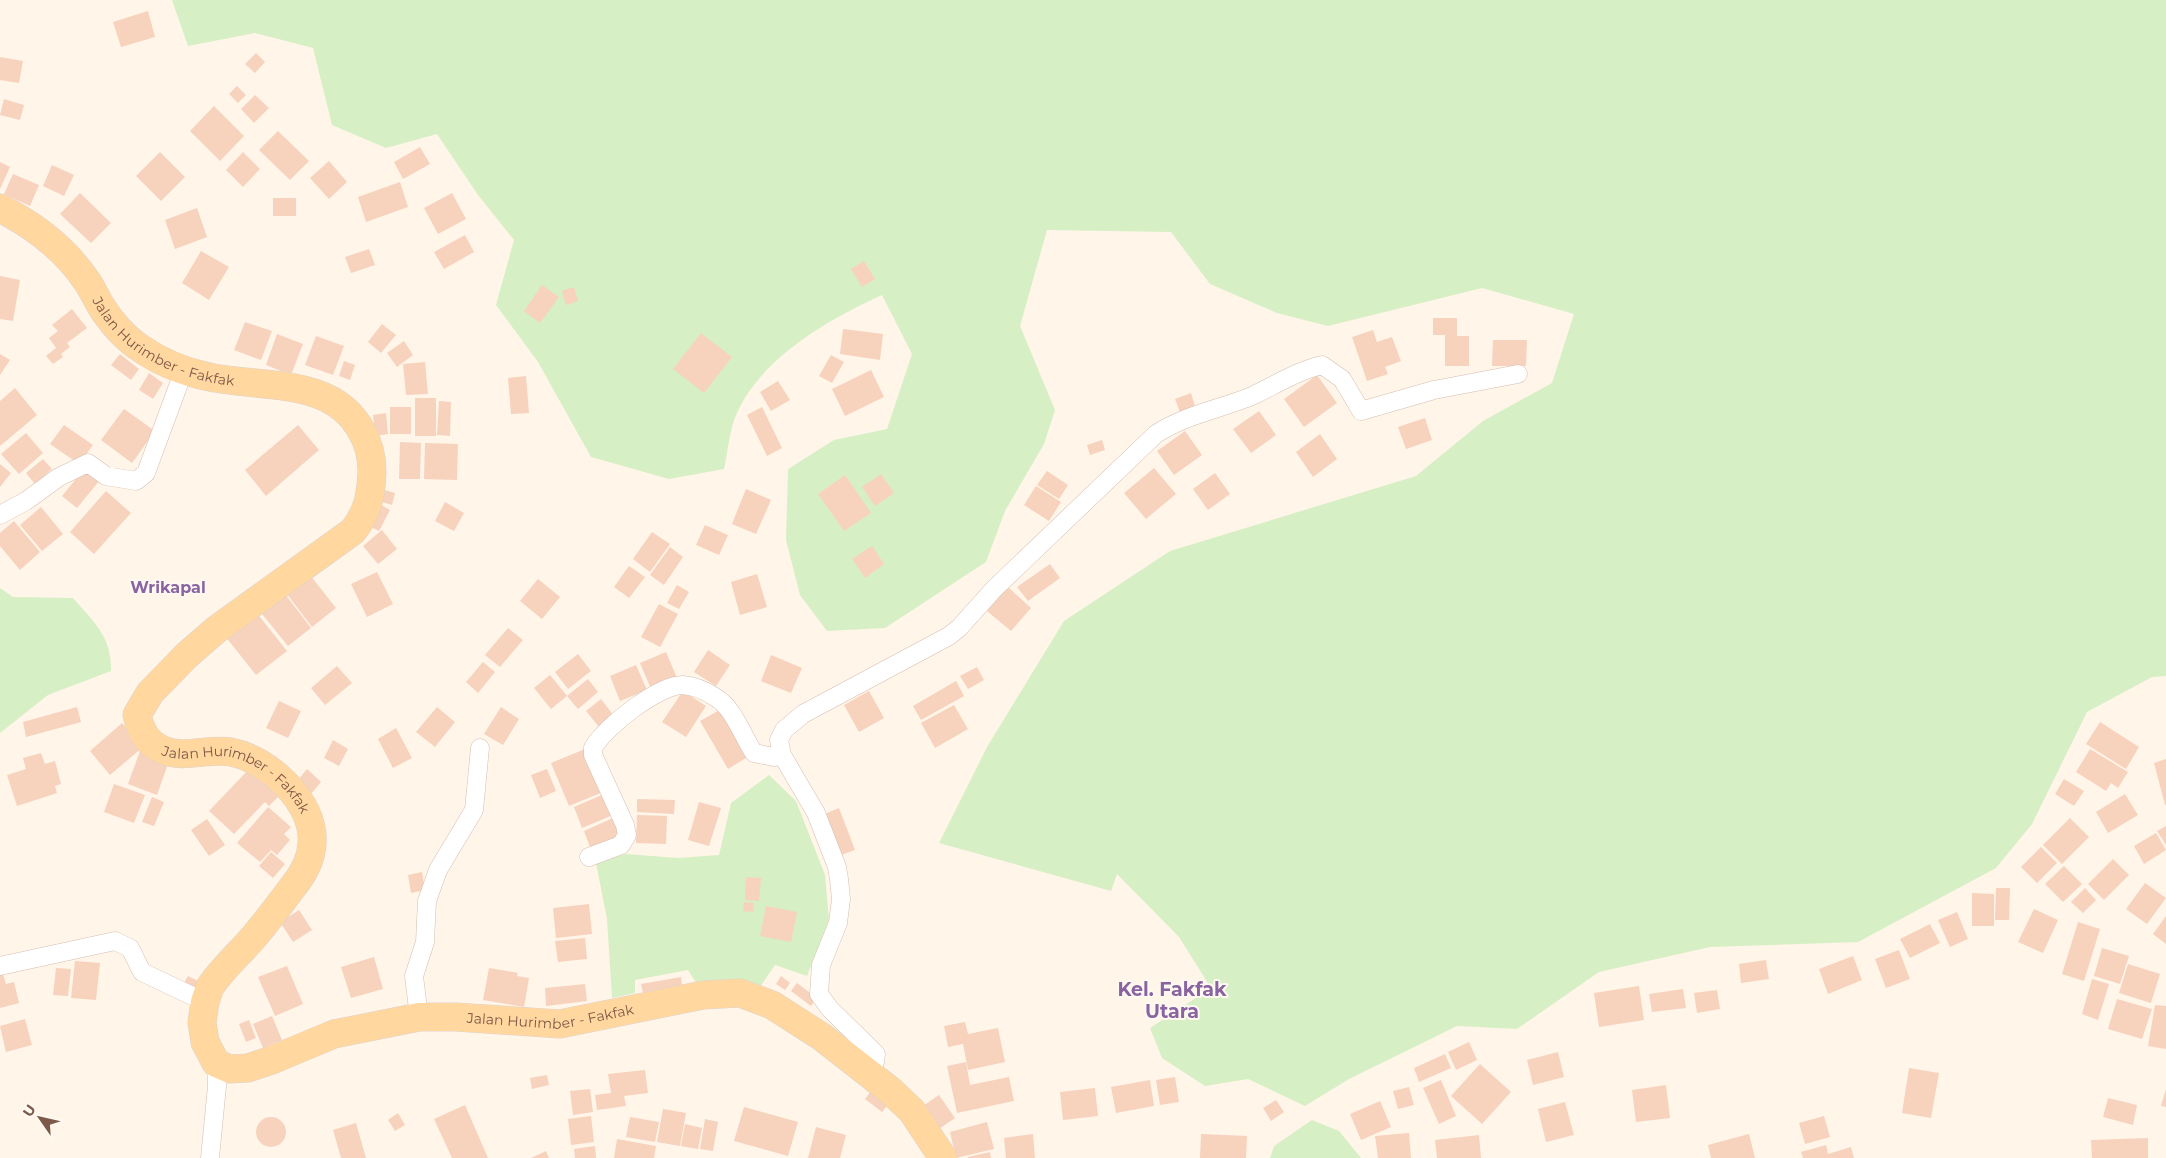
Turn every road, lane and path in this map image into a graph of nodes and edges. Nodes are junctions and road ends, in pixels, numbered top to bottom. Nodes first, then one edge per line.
1 (0, 208) edge
2 (184, 370) junction
3 (1518, 374) dead end
4 (0, 515) edge
5 (480, 748) dead end
6 (782, 755) junction
7 (589, 858) dead end
8 (0, 966) edge
9 (205, 1002) junction
10 (419, 1017) junction
11 (216, 1062) junction
12 (868, 1075) junction
13 (210, 1158) edge
14 (943, 1158) edge

1 - 2 main road, Jalan Hurimber - Fakfak
2 - 4 street
2 - 9 main road, Jalan Hurimber - Fakfak
3 - 6 street
5 - 10 street
6 - 7 street
6 - 12 street
8 - 9 street
9 - 11 main road, Jalan Hurimber - Fakfak
10 - 11 main road, Jalan Hurimber - Fakfak
10 - 12 main road, Jalan Hurimber - Fakfak
11 - 13 street
12 - 14 main road, Jalan Hurimber - Fakfak

